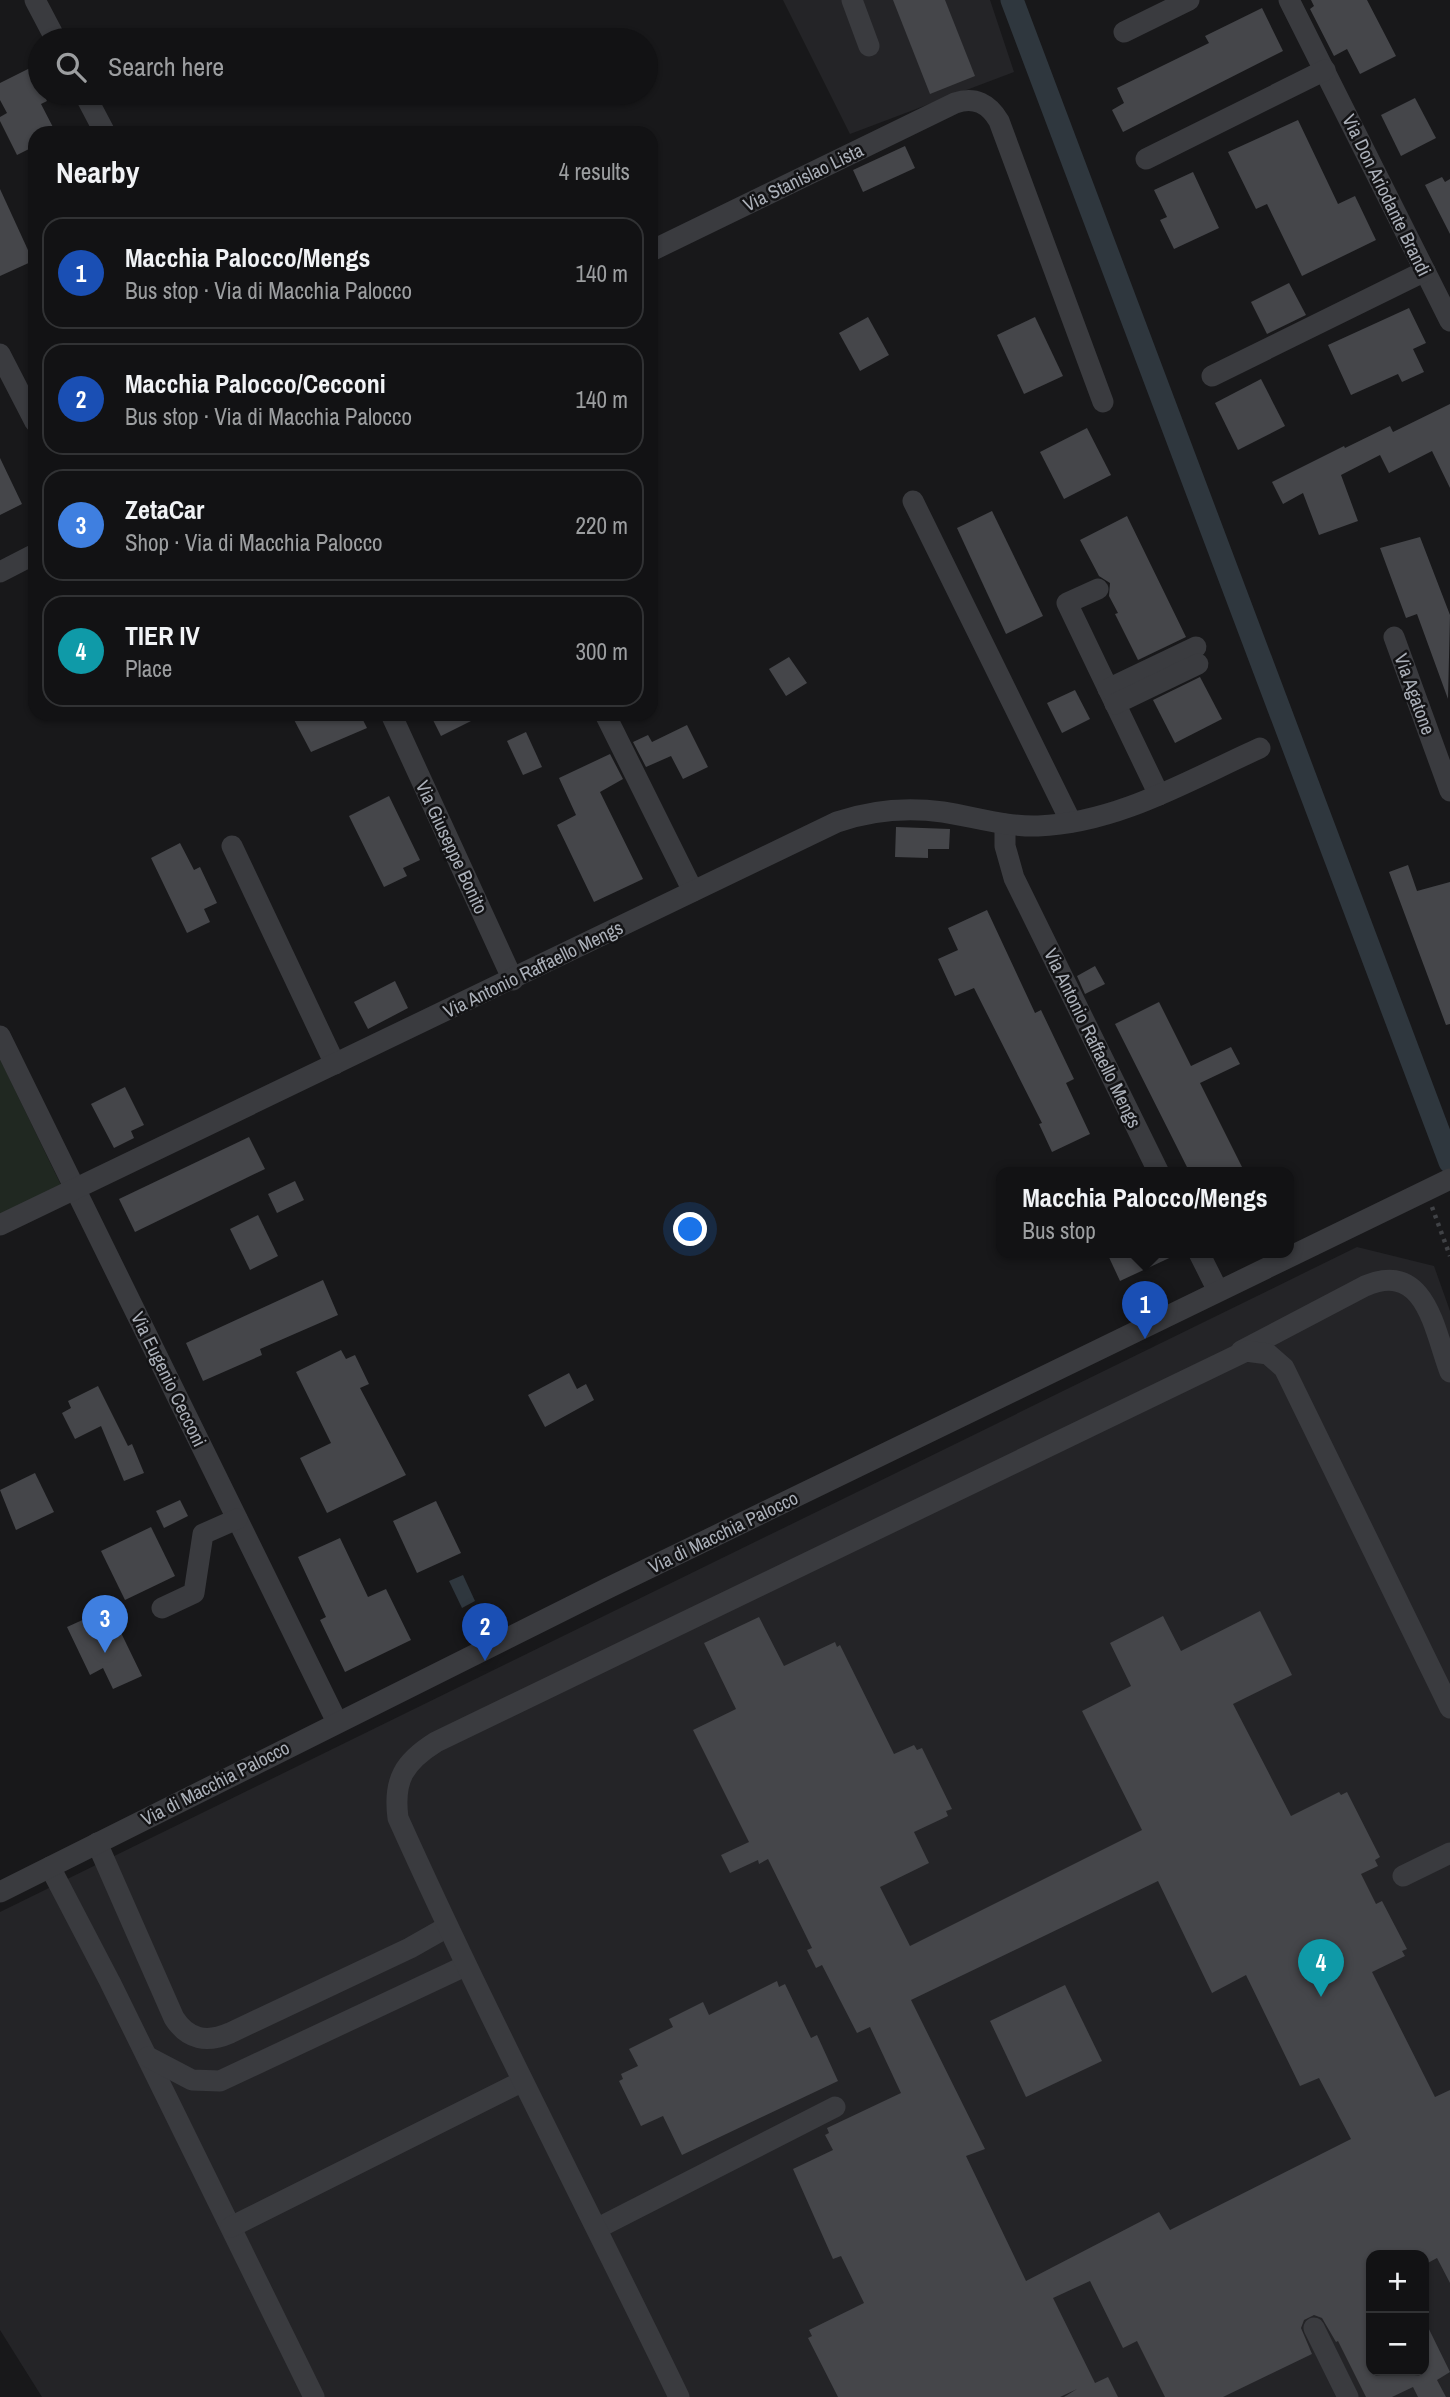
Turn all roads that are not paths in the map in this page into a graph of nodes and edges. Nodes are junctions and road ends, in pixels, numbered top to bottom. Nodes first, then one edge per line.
1 (35, 0) edge
2 (852, 0) edge
3 (1189, 0) edge
4 (1289, 0) edge
5 (50, 28) edge
6 (1124, 32) dead end
7 (869, 46) dead end
8 (1325, 70) junction
9 (90, 105) edge
10 (101, 126) edge
11 (1146, 159) dead end
12 (658, 248) edge
13 (1425, 271) junction
14 (1450, 321) edge
15 (0, 354) edge
16 (1212, 376) dead end
17 (1103, 402) dead end
18 (28, 408) edge
19 (913, 501) dead end
20 (28, 558) edge
21 (0, 572) edge
22 (1098, 589) dead end
23 (1394, 637) dead end
24 (1197, 655) dead end
25 (1112, 696) junction
26 (394, 721) edge
27 (608, 721) edge
28 (1260, 748) dead end
29 (1450, 791) edge
30 (1159, 794) junction
31 (1071, 822) junction
32 (1005, 824) junction
33 (232, 846) dead end
34 (693, 891) junction
35 (513, 980) junction
36 (0, 1036) edge
37 (335, 1065) junction
38 (1156, 1167) edge
39 (1436, 1185) edge
40 (74, 1187) junction
41 (0, 1225) edge
42 (1294, 1254) edge
43 (1201, 1258) edge
44 (1285, 1258) edge
45 (1217, 1291) junction
46 (1238, 1353) junction
47 (1450, 1372) edge
48 (237, 1519) junction
49 (162, 1608) dead end
50 (1450, 1708) edge
51 (337, 1722) junction
52 (97, 1843) junction
53 (1450, 1853) edge
54 (50, 1867) junction
55 (1403, 1876) dead end
56 (0, 1892) edge
57 (447, 1927) junction
58 (465, 1966) junction
59 (148, 2057) junction
60 (521, 2082) junction
61 (835, 2107) dead end
62 (231, 2227) junction
63 (598, 2228) junction
64 (1314, 2328) dead end
65 (314, 2397) edge
66 (679, 2397) edge
67 (1348, 2397) edge

1 - 5 street
2 - 7 street
3 - 6 street
4 - 8 street, Via Don Ariodante Brandi
8 - 11 street
8 - 13 street, Via Don Ariodante Brandi
9 - 10 street
12 - 17 street, Via Stanislao Lista
13 - 14 street, Via Don Ariodante Brandi
13 - 16 street
15 - 18 street
19 - 31 street
20 - 21 street
22 - 25 street
23 - 29 street, Via Agatone
24 - 25 street
25 - 30 street
26 - 35 street, Via Giuseppe Bonito
27 - 34 street
28 - 30 street, Via Antonio Raffaello Mengs
30 - 31 street, Via Antonio Raffaello Mengs
31 - 32 street, Via Antonio Raffaello Mengs
32 - 34 street, Via Antonio Raffaello Mengs
32 - 38 street, Via Antonio Raffaello Mengs
33 - 37 street
34 - 35 street, Via Antonio Raffaello Mengs
35 - 37 street, Via Antonio Raffaello Mengs
36 - 40 street, Via Eugenio Cecconi
37 - 40 street, Via Antonio Raffaello Mengs
39 - 42 street, Via di Macchia Palocco
40 - 41 street, Via Antonio Raffaello Mengs
40 - 48 street, Via Eugenio Cecconi
43 - 45 street
44 - 45 street, Via di Macchia Palocco
45 - 51 street, Via di Macchia Palocco
46 - 47 street
46 - 50 street
46 - 57 street
48 - 49 street
48 - 51 street, Via Eugenio Cecconi
51 - 52 street, Via di Macchia Palocco
52 - 54 street, Via di Macchia Palocco
52 - 57 street
53 - 55 street
54 - 56 street, Via di Macchia Palocco
54 - 59 street
57 - 58 street
58 - 59 street
58 - 60 street
59 - 62 street
60 - 62 street
60 - 63 street
61 - 63 street
62 - 65 street
63 - 66 street
64 - 67 street

